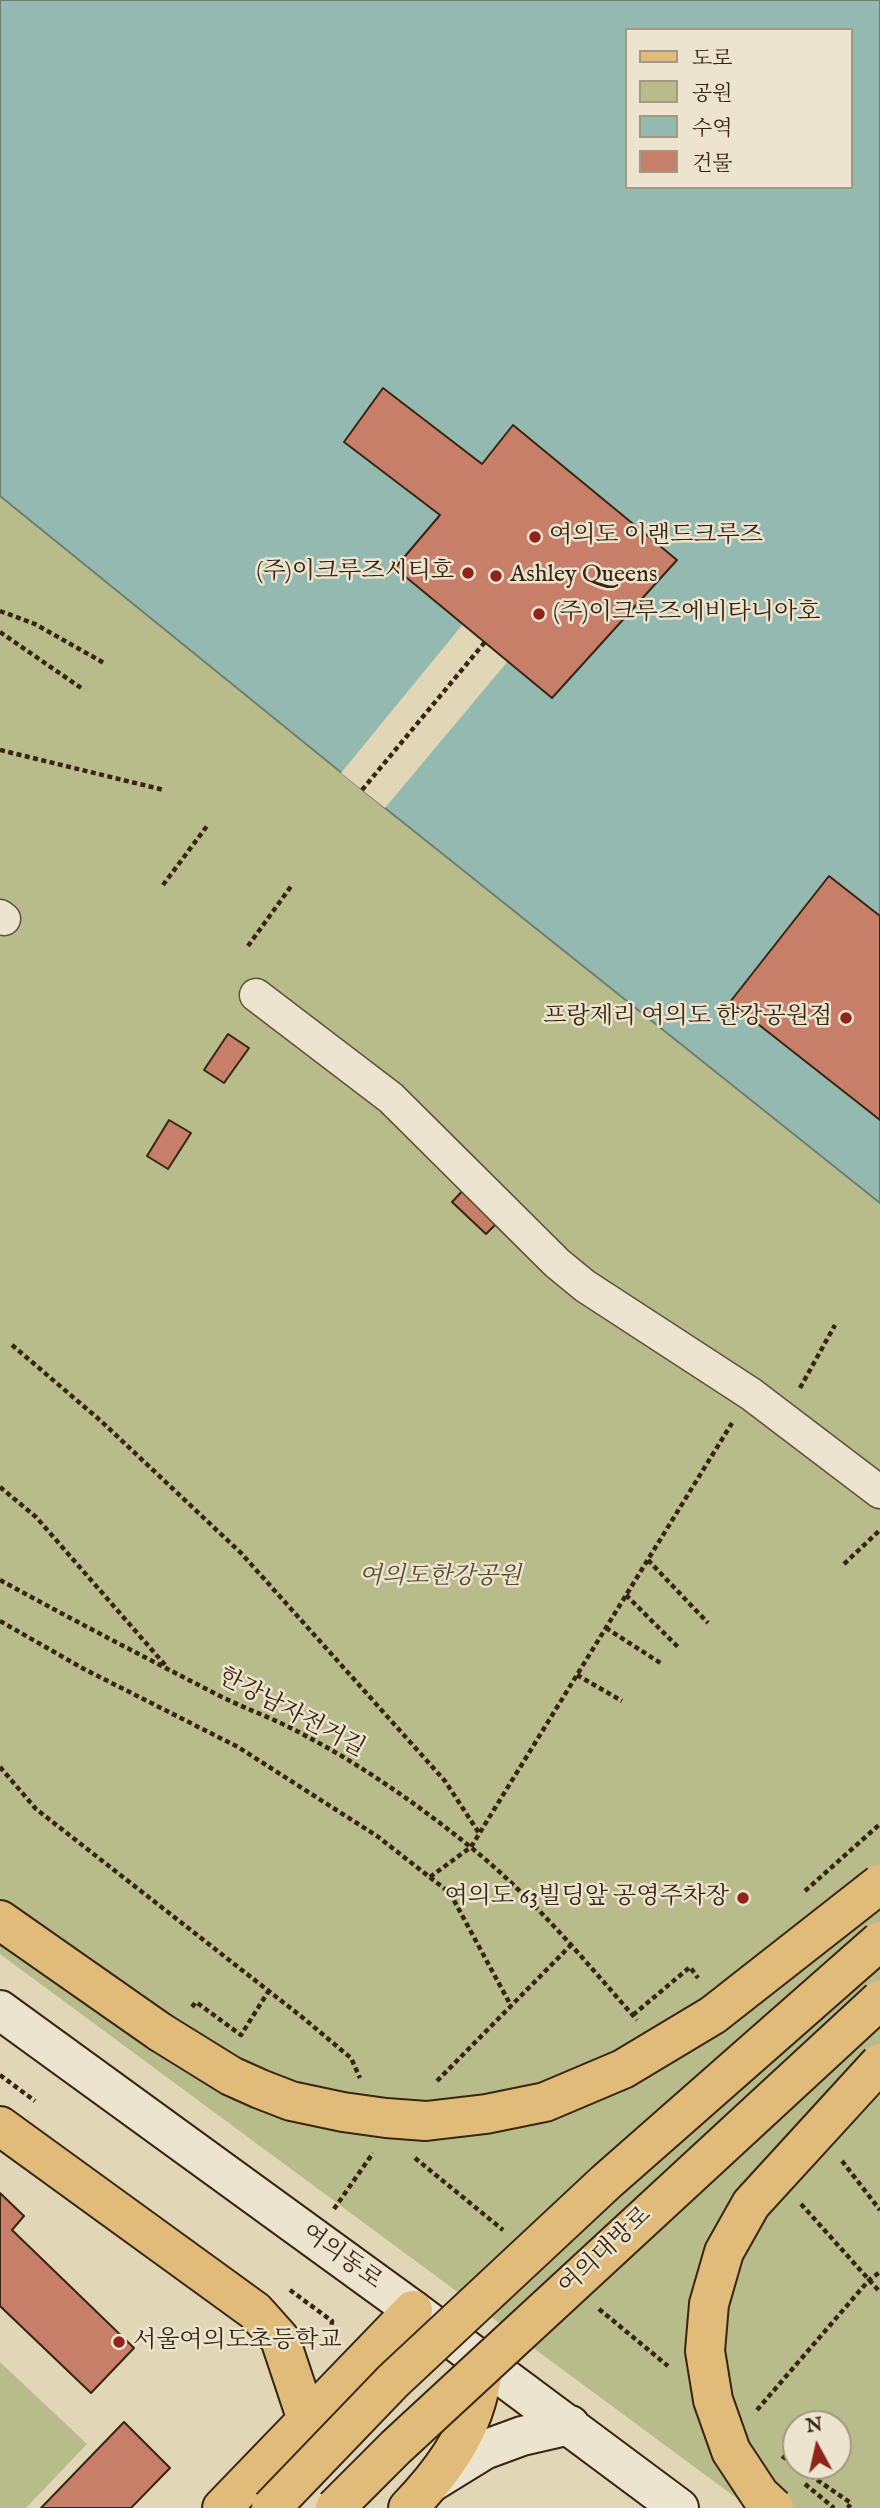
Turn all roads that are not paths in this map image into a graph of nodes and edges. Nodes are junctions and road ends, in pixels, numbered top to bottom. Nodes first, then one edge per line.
1 (256, 995) dead end
2 (880, 1492) edge
3 (880, 1884) edge
4 (0, 1920) edge
5 (880, 1941) edge
6 (880, 2000) edge
7 (0, 2010) edge
8 (880, 2063) edge
9 (0, 2126) edge
10 (413, 2311) junction
11 (485, 2364) junction
12 (307, 2420) junction
13 (570, 2425) junction
14 (420, 2495) edge
15 (222, 2508) edge
16 (271, 2508) edge
17 (335, 2508) edge
18 (679, 2508) edge
19 (774, 2508) edge

1 - 2 street
3 - 4 main road, bridge
5 - 16 main road, bridge
6 - 17 main road, 여의대방로, bridge
7 - 10 main road, 여의동로
8 - 19 main road, bridge
9 - 12 main road
10 - 11 main road, 여의동로
10 - 12 main road
11 - 13 main road, 여의동로
11 - 14 main road
12 - 15 main road
13 - 14 main road
13 - 18 main road, 여의동로

